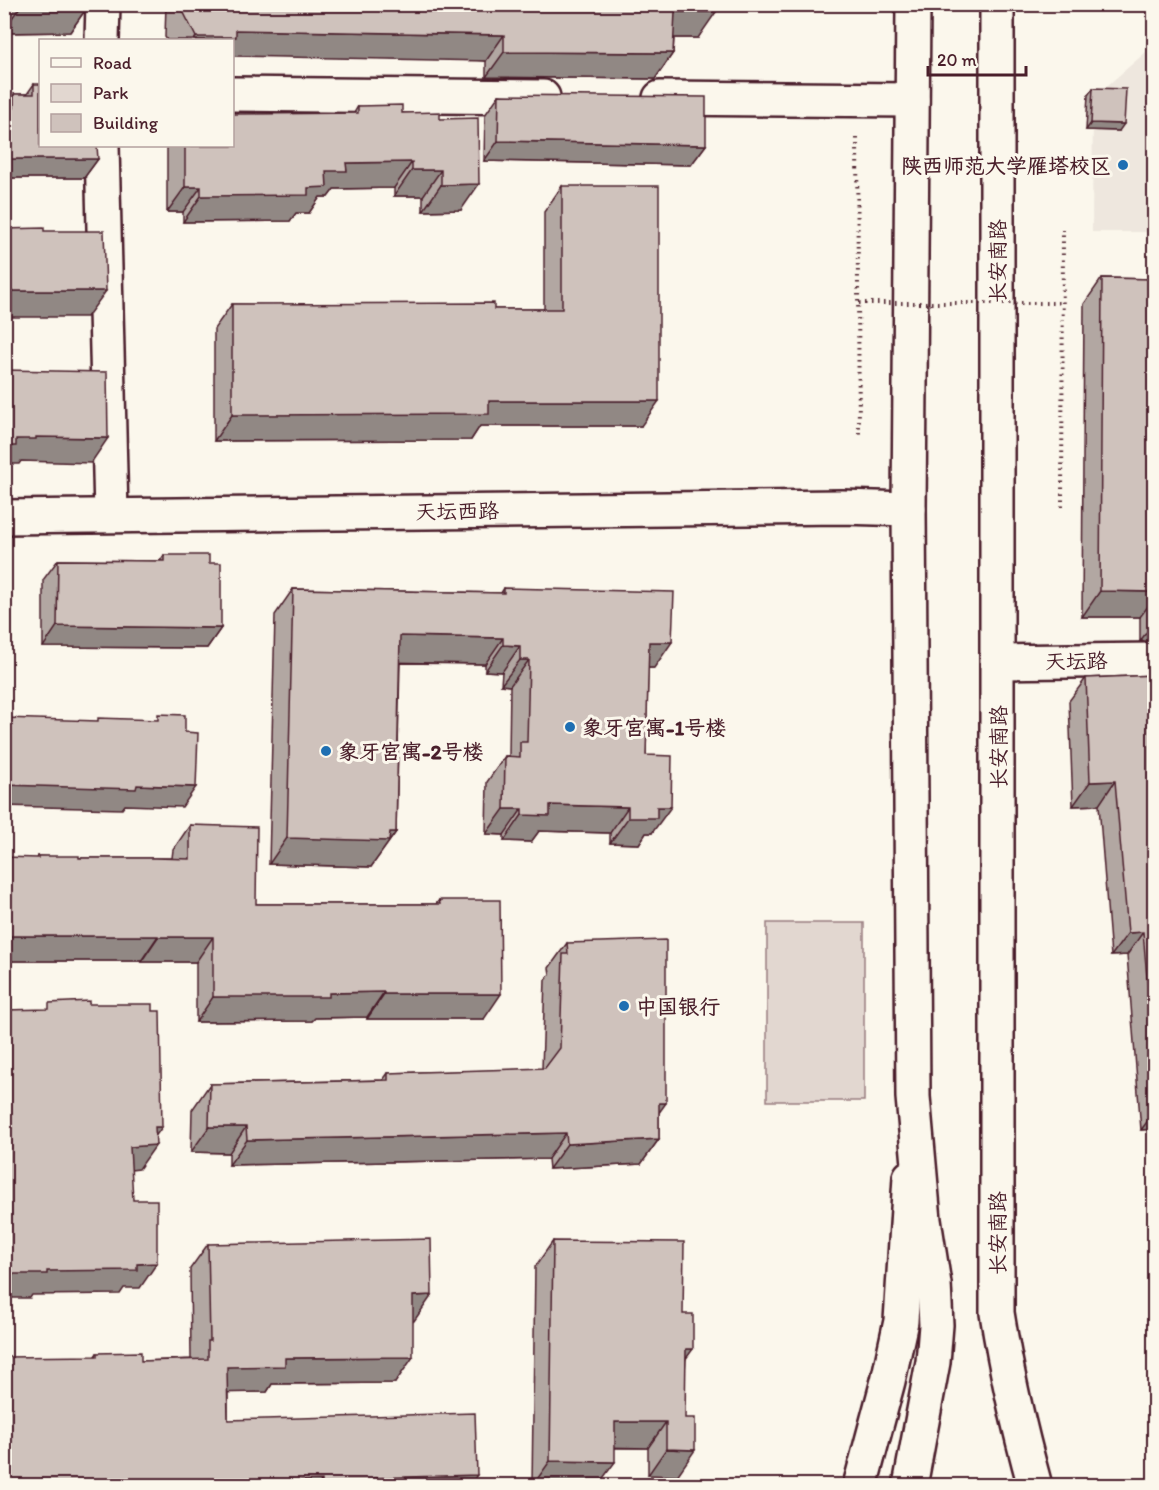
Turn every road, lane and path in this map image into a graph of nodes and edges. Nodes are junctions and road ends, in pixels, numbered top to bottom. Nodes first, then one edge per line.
1 (102, 4) edge
2 (913, 4) edge
3 (997, 4) edge
4 (102, 39) edge
5 (234, 94) edge
6 (568, 97) edge
7 (628, 98) edge
8 (912, 100) junction
9 (857, 138) dead end
10 (102, 147) edge
11 (1063, 230) dead end
12 (859, 303) junction
13 (1063, 303) junction
14 (860, 435) dead end
15 (1062, 507) dead end
16 (909, 509) junction
17 (111, 514) junction
18 (4, 517) edge
19 (1155, 660) edge
20 (998, 662) junction
21 (913, 1097) junction
22 (860, 1485) edge
23 (910, 1485) edge
24 (1035, 1485) edge

1 - 4 main road
2 - 8 main road
3 - 20 main road, 长安南路
5 - 6 main road
7 - 8 main road
8 - 16 main road
9 - 12 path
10 - 17 main road
11 - 13 path
12 - 13 path, bridge
12 - 14 path
13 - 15 path
16 - 17 main road, 天坛西路
16 - 21 main road
17 - 18 main road, 天坛西路
19 - 20 main road, 天坛路
20 - 24 main road, 长安南路
21 - 22 main road
21 - 23 main road

